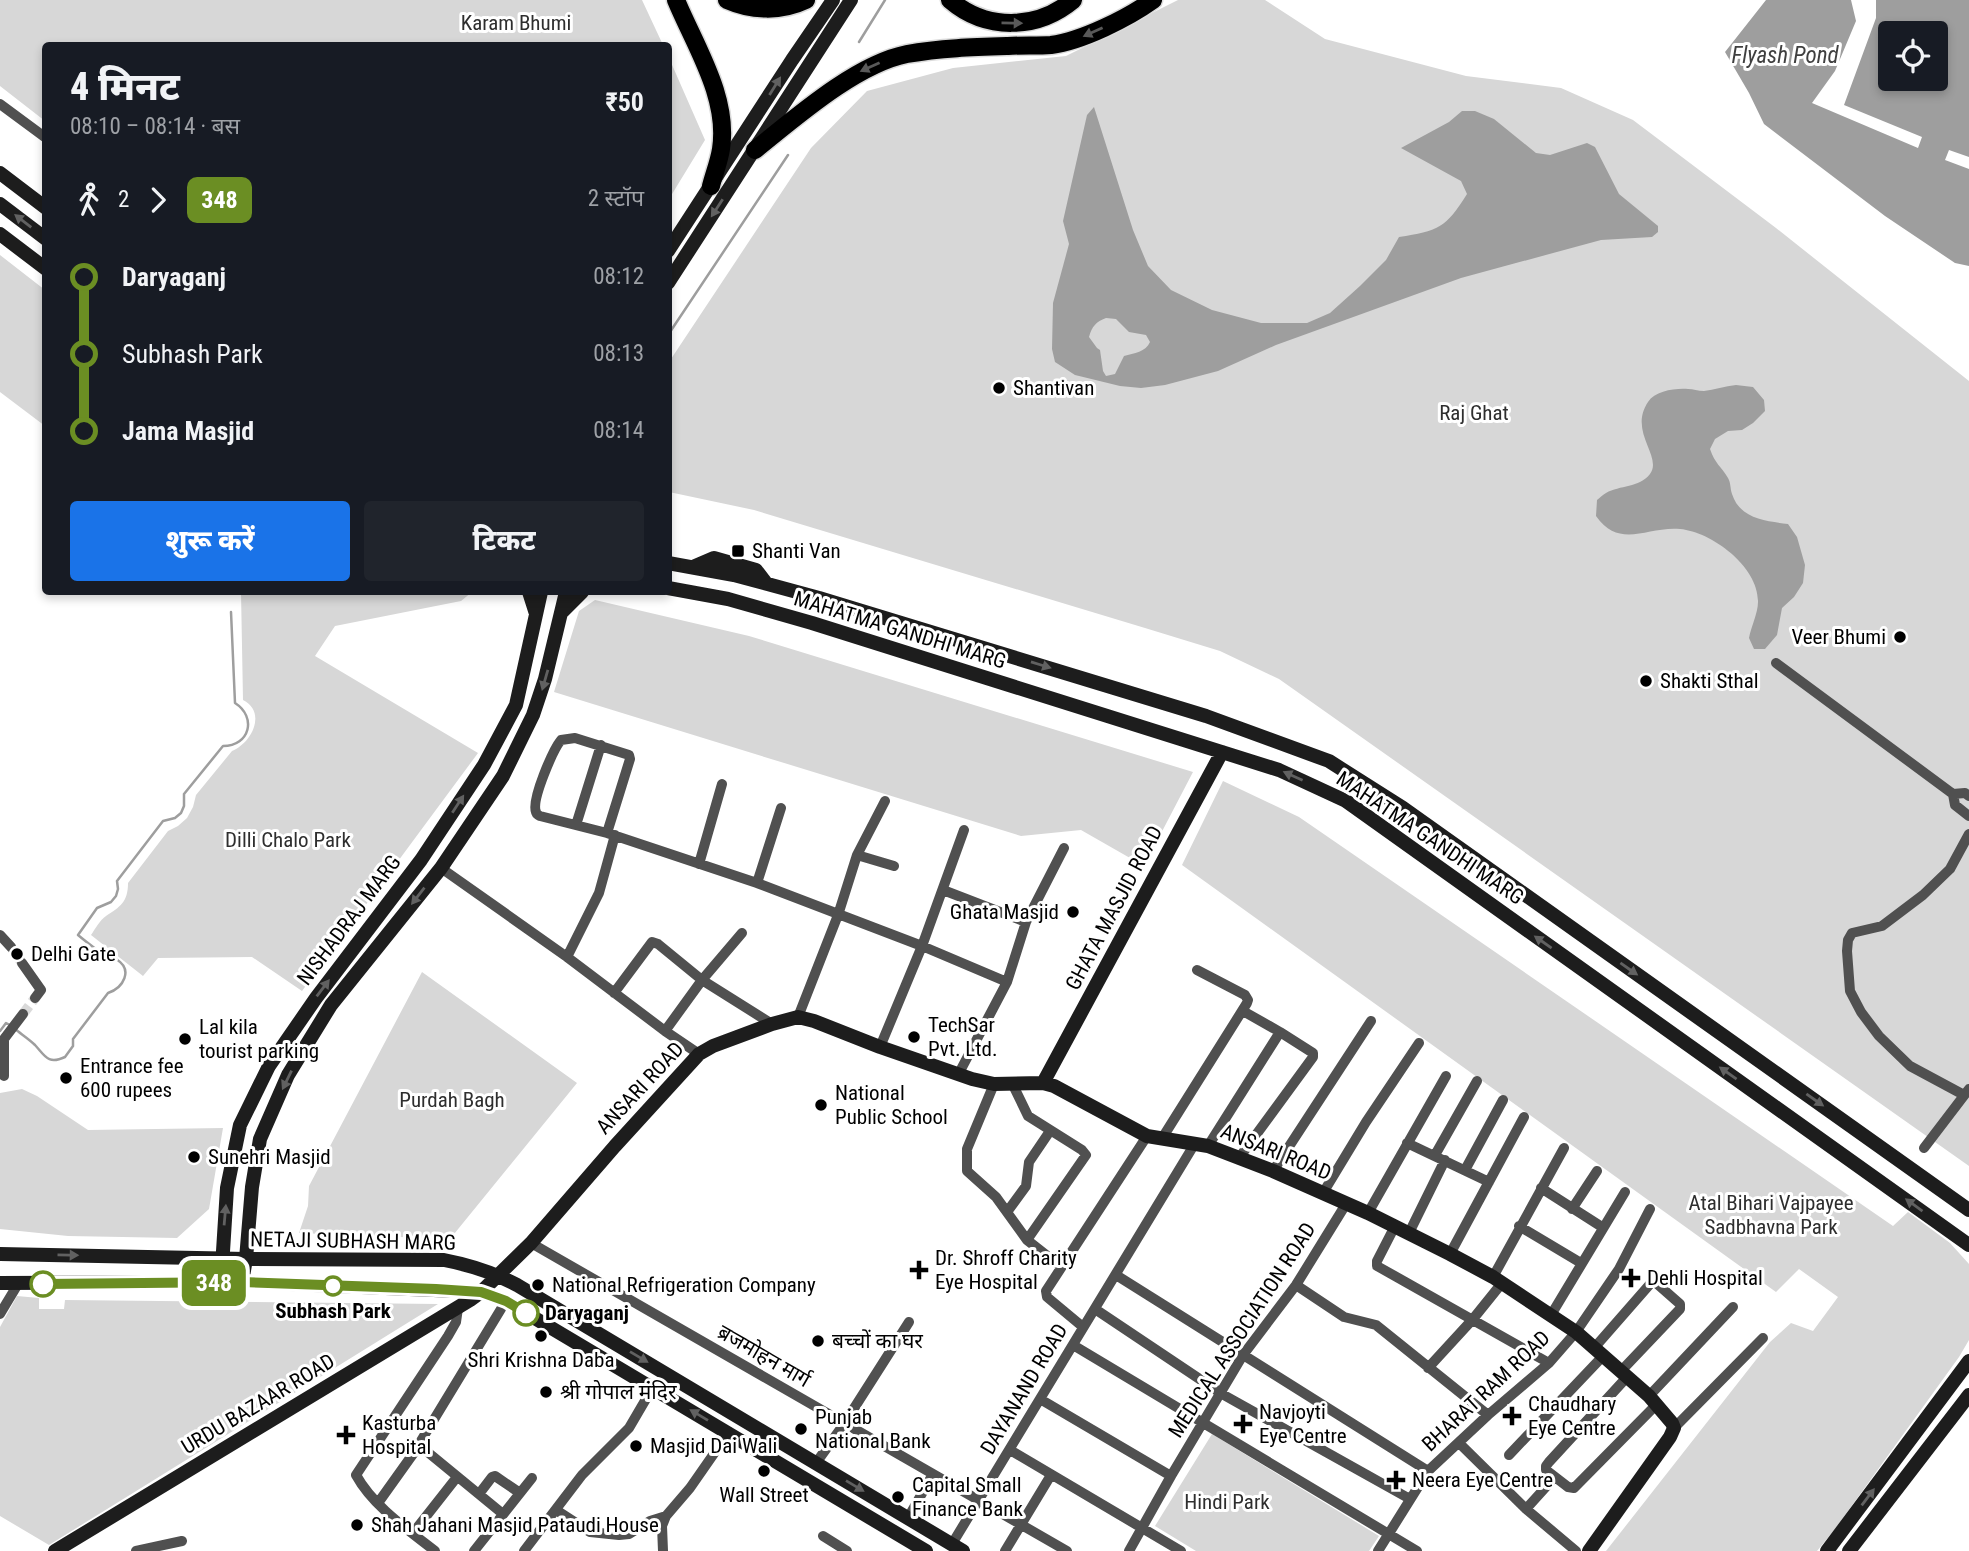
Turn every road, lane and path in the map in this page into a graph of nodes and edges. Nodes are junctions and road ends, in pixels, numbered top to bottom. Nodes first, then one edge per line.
1 (727, 0) edge
2 (806, 0) edge
3 (833, 0) edge
4 (851, 0) edge
5 (950, 0) edge
6 (1073, 0) edge
7 (1153, 0) edge
8 (679, 7) edge
9 (0, 104) edge
10 (42, 135) edge
11 (747, 147) junction
12 (0, 173) edge
13 (711, 186) junction
14 (0, 204) edge
15 (42, 205) edge
16 (0, 234) edge
17 (42, 236) edge
18 (672, 245) edge
19 (42, 266) edge
20 (672, 277) edge
21 (672, 564) edge
22 (672, 589) edge
23 (537, 595) edge
24 (565, 595) edge
25 (579, 595) edge
26 (561, 613) junction
27 (1776, 663) dead end
28 (601, 746) junction
29 (1222, 752) junction
30 (722, 784) dead end
31 (1953, 794) junction
32 (1969, 796) edge
33 (885, 801) dead end
34 (781, 808) dead end
35 (1969, 816) edge
36 (576, 825) junction
37 (964, 830) dead end
38 (611, 834) junction
39 (1969, 834) edge
40 (1064, 848) dead end
41 (857, 855) junction
42 (699, 864) junction
43 (894, 866) dead end
44 (441, 868) junction
45 (757, 883) junction
46 (943, 890) junction
47 (838, 915) junction
48 (1026, 922) junction
49 (742, 933) dead end
50 (0, 935) edge
51 (922, 946) junction
52 (11, 947) tunnel mouth
53 (567, 957) junction
54 (22, 963) tunnel mouth
55 (1197, 970) dead end
56 (702, 980) junction
57 (1007, 982) junction
58 (614, 993) junction
59 (35, 998) dead end
60 (1243, 1011) junction
61 (21, 1017) tunnel mouth
62 (798, 1017) junction
63 (1371, 1021) dead end
64 (772, 1024) junction
65 (665, 1031) junction
66 (1280, 1032) junction
67 (1419, 1043) dead end
68 (880, 1047) junction
69 (699, 1054) junction
70 (958, 1075) junction
71 (4, 1076) dead end
72 (1446, 1076) dead end
73 (1477, 1081) dead end
74 (1012, 1083) junction
75 (1043, 1083) junction
76 (994, 1084) junction
77 (1967, 1092) edge
78 (1503, 1100) dead end
79 (1524, 1117) dead end
80 (1050, 1131) junction
81 (1154, 1138) junction
82 (1406, 1143) junction
83 (1201, 1146) junction
84 (1564, 1148) dead end
85 (1924, 1148) dead end
86 (1435, 1156) junction
87 (1239, 1158) junction
88 (1445, 1160) junction
89 (1465, 1170) junction
90 (1273, 1171) junction
91 (1597, 1171) dead end
92 (1489, 1182) junction
93 (1541, 1188) junction
94 (1625, 1192) dead end
95 (1323, 1193) junction
96 (1346, 1204) junction
97 (1572, 1209) junction
98 (1650, 1209) dead end
99 (1969, 1210) edge
100 (1007, 1212) junction
101 (1368, 1213) junction
102 (1395, 1226) junction
103 (1519, 1226) junction
104 (1602, 1227) junction
105 (1409, 1233) junction
106 (1027, 1240) junction
107 (531, 1243) junction
108 (1969, 1245) edge
109 (0, 1254) edge
110 (1450, 1254) junction
111 (221, 1258) junction
112 (246, 1259) junction
113 (1581, 1264) junction
114 (1060, 1266) junction
115 (497, 1275) junction
116 (1116, 1275) junction
117 (1497, 1280) junction
118 (242, 1282) junction
119 (0, 1283) edge
120 (221, 1283) junction
121 (18, 1284) junction
122 (1296, 1285) junction
123 (481, 1292) junction
124 (1733, 1307) dead end
125 (458, 1308) junction
126 (501, 1309) dead end
127 (1095, 1309) junction
128 (0, 1314) edge
129 (1551, 1315) junction
130 (1473, 1319) junction
131 (909, 1322) dead end
132 (1083, 1327) junction
133 (1576, 1332) junction
134 (1763, 1338) dead end
135 (1073, 1345) junction
136 (1599, 1351) junction
137 (1243, 1355) junction
138 (1969, 1361) edge
139 (1549, 1363) junction
140 (1428, 1368) junction
141 (1625, 1373) junction
142 (653, 1387) junction
143 (1222, 1394) junction
144 (1969, 1395) edge
145 (1040, 1399) junction
146 (1653, 1400) junction
147 (1488, 1415) junction
148 (1202, 1422) junction
149 (845, 1424) junction
150 (1675, 1428) junction
151 (729, 1432) junction
152 (1459, 1443) junction
153 (419, 1445) junction
154 (1010, 1450) junction
155 (1509, 1455) dead end
156 (816, 1463) junction
157 (1428, 1471) junction
158 (933, 1474) junction
159 (1051, 1475) junction
160 (1171, 1476) junction
161 (457, 1477) junction
162 (532, 1478) dead end
163 (1554, 1478) junction
164 (520, 1493) junction
165 (479, 1494) junction
166 (1410, 1499) junction
167 (979, 1501) junction
168 (378, 1503) junction
169 (1526, 1509) junction
170 (556, 1510) junction
171 (503, 1514) junction
172 (666, 1516) junction
173 (908, 1518) junction
174 (1021, 1524) junction
175 (1142, 1527) junction
176 (412, 1533) junction
177 (1388, 1534) junction
178 (823, 1536) dead end
179 (182, 1541) dead end
180 (907, 1546) edge
181 (165, 1548) edge
182 (958, 1548) edge
183 (55, 1551) edge
184 (136, 1551) edge
185 (435, 1551) edge
186 (474, 1551) edge
187 (524, 1551) edge
188 (663, 1551) edge
189 (848, 1551) edge
190 (926, 1551) edge
191 (1005, 1551) edge
192 (1067, 1551) edge
193 (1129, 1551) edge
194 (1181, 1551) edge
195 (1378, 1551) edge
196 (1417, 1551) edge
197 (1576, 1551) edge
198 (1589, 1551) edge
199 (1827, 1551) edge
200 (1849, 1551) edge

1 - 2 highway
11 -> 3 main road
4 - 11 main road
5 -> 6 highway
7 -> 11 highway
8 - 13 highway
9 - 10 street
11 - 13 main road
11 -> 20 main road
12 - 15 main road
13 - 18 main road
17 -> 14 main road
16 - 19 main road
21 -> 99 main road, MAHATMA GANDHI MARG
22 - 29 main road, MAHATMA GANDHI MARG
111 -> 23 main road, NISHADRAJ MARG
24 - 26 main road, NISHADRAJ MARG
25 - 26 main road
26 -> 44 main road, NISHADRAJ MARG
27 - 31 street
28 - 36 street
28 - 36 street
28 - 38 street
29 - 75 main road, GHATA MASJID ROAD
108 -> 29 main road, MAHATMA GANDHI MARG
30 - 42 street
31 - 32 street
31 - 35 street
33 - 41 street
34 - 45 street
36 - 38 street
37 - 46 street
38 - 42 street
38 - 53 street
39 - 77 street
40 - 48 street
41 - 43 street
41 - 47 street
42 - 45 street
44 - 53 street
44 -> 112 main road, NISHADRAJ MARG
45 - 47 street
46 - 48 street
46 - 51 street
47 - 51 street
47 - 62 street
48 - 57 street
49 - 56 street
50 - 52 street
51 - 57 street
51 - 68 street
53 - 58 street
54 - 59 street
55 - 60 street
56 - 58 street
56 - 64 street
56 - 65 street
57 - 70 street
58 - 65 street
60 - 66 street
60 - 81 street
61 - 71 street
62 - 64 main road, ANSARI ROAD
62 - 68 main road, ANSARI ROAD
63 - 90 street
64 - 69 main road, ANSARI ROAD
65 - 69 street
66 - 83 street, DAYANAND ROAD
66 - 87 street
67 - 95 street
68 - 70 main road, ANSARI ROAD
69 - 107 main road, ANSARI ROAD
70 - 76 main road, ANSARI ROAD
72 - 82 street
73 - 86 street
74 - 75 main road, ANSARI ROAD
74 - 76 main road, ANSARI ROAD
74 - 80 street
75 - 81 main road, ANSARI ROAD
76 - 100 street
77 - 85 street
78 - 89 street
79 - 92 street
80 - 100 street
80 - 106 street
81 - 83 main road, ANSARI ROAD
81 - 114 street
82 - 86 street
82 - 101 street
83 - 87 main road, ANSARI ROAD
83 - 116 street, DAYANAND ROAD
84 - 93 street
86 - 88 street
87 - 90 main road, ANSARI ROAD
88 - 89 street
88 - 105 street
89 - 92 street
90 - 95 main road, ANSARI ROAD
91 - 97 street
92 - 110 street
93 - 97 street
93 - 103 street
94 - 104 street
95 - 96 main road, ANSARI ROAD
96 - 101 main road, ANSARI ROAD
96 - 122 street, MEDICAL ASSOCIATION ROAD
97 - 104 street
98 - 133 street, BHARAT RAM ROAD
100 - 106 street
101 - 102 main road, ANSARI ROAD
102 - 105 main road, ANSARI ROAD
102 - 130 street
103 - 113 street
103 - 117 street
104 - 113 street
105 - 110 main road, ANSARI ROAD
106 - 114 street
107 - 115 main road, ANSARI ROAD
107 - 149 street, ब्रजमोहन मार्ग
109 -> 111 main road, NETAJI SUBHASH MARG
110 - 117 main road, ANSARI ROAD
111 - 112 main road, NETAJI SUBHASH MARG
111 - 120 main road, NISHADRAJ MARG
112 - 115 main road, NETAJI SUBHASH MARG
112 - 118 main road, NISHADRAJ MARG
113 - 129 street
114 - 132 street
115 - 123 main road, ANSARI ROAD
115 -> 156 main road, NETAJI SUBHASH MARG
116 - 127 street, DAYANAND ROAD
116 - 137 street
117 - 129 main road, ANSARI ROAD
117 - 130 street
118 - 120 main road, NETAJI SUBHASH MARG
118 - 123 main road, NETAJI SUBHASH MARG
119 - 121 main road, NETAJI SUBHASH MARG
120 - 121 main road, NETAJI SUBHASH MARG
121 - 128 street
122 - 137 street, MEDICAL ASSOCIATION ROAD
122 - 140 street
123 - 125 main road, URDU BAZAAR ROAD
123 - 142 main road, NETAJI SUBHASH MARG
124 - 146 street
125 - 168 street
125 - 183 main road, URDU BAZAAR ROAD
126 - 153 street
127 - 132 street, DAYANAND ROAD
127 - 143 street
129 - 133 main road, ANSARI ROAD
130 - 139 street
130 - 140 street
131 - 149 street
132 - 135 street, DAYANAND ROAD
133 - 136 main road, ANSARI ROAD
133 - 139 street, BHARAT RAM ROAD
134 - 150 street
135 - 145 street, DAYANAND ROAD
135 - 148 street
136 - 141 main road, ANSARI ROAD
136 - 141 street
136 - 155 street
137 - 143 street, MEDICAL ASSOCIATION ROAD
137 - 157 street
199 -> 138 main road
139 - 147 street, BHARAT RAM ROAD
140 - 147 street
141 - 146 main road, ANSARI ROAD
141 - 163 street
151 -> 142 main road, NETAJI SUBHASH MARG
142 - 170 street
143 - 148 street, MEDICAL ASSOCIATION ROAD
143 - 166 street
144 - 200 main road
145 - 154 street, DAYANAND ROAD
145 - 160 street
146 - 150 main road, ANSARI ROAD
146 - 163 street
147 - 152 street, BHARAT RAM ROAD
148 - 160 street, MEDICAL ASSOCIATION ROAD
148 - 177 street
149 - 156 street
149 - 158 street, ब्रजमोहन मार्ग
150 - 198 main road
151 - 172 street
151 - 180 main road, NETAJI SUBHASH MARG
152 - 157 street, BHARAT RAM ROAD
152 - 169 street
153 - 161 street
153 - 168 street
154 - 159 street
154 - 167 street, DAYANAND ROAD
156 -> 173 main road, NETAJI SUBHASH MARG
157 - 166 street, BHARAT RAM ROAD
158 - 167 street, ब्रजमोहन मार्ग
158 - 173 street
159 - 174 street
159 - 175 street
160 - 175 street, MEDICAL ASSOCIATION ROAD
161 - 165 street
161 - 176 street
162 - 164 street
163 - 169 street
164 - 165 street
164 - 171 street
165 - 171 street
166 - 177 street, BHARAT RAM ROAD
167 - 174 street, ब्रजमोहन मार्ग
167 - 182 street, DAYANAND ROAD
168 - 176 street
169 - 197 street
170 - 172 street
170 - 187 street
171 - 186 street
172 - 188 street
173 - 182 main road, NETAJI SUBHASH MARG
174 - 191 street
174 - 192 street, ब्रजमोहन मार्ग
175 - 193 street, MEDICAL ASSOCIATION ROAD
175 - 194 street
176 - 185 street
177 - 195 street, BHARAT RAM ROAD
177 - 196 street
178 - 189 street
179 - 181 street
180 - 190 main road, NETAJI SUBHASH MARG
181 - 184 street

